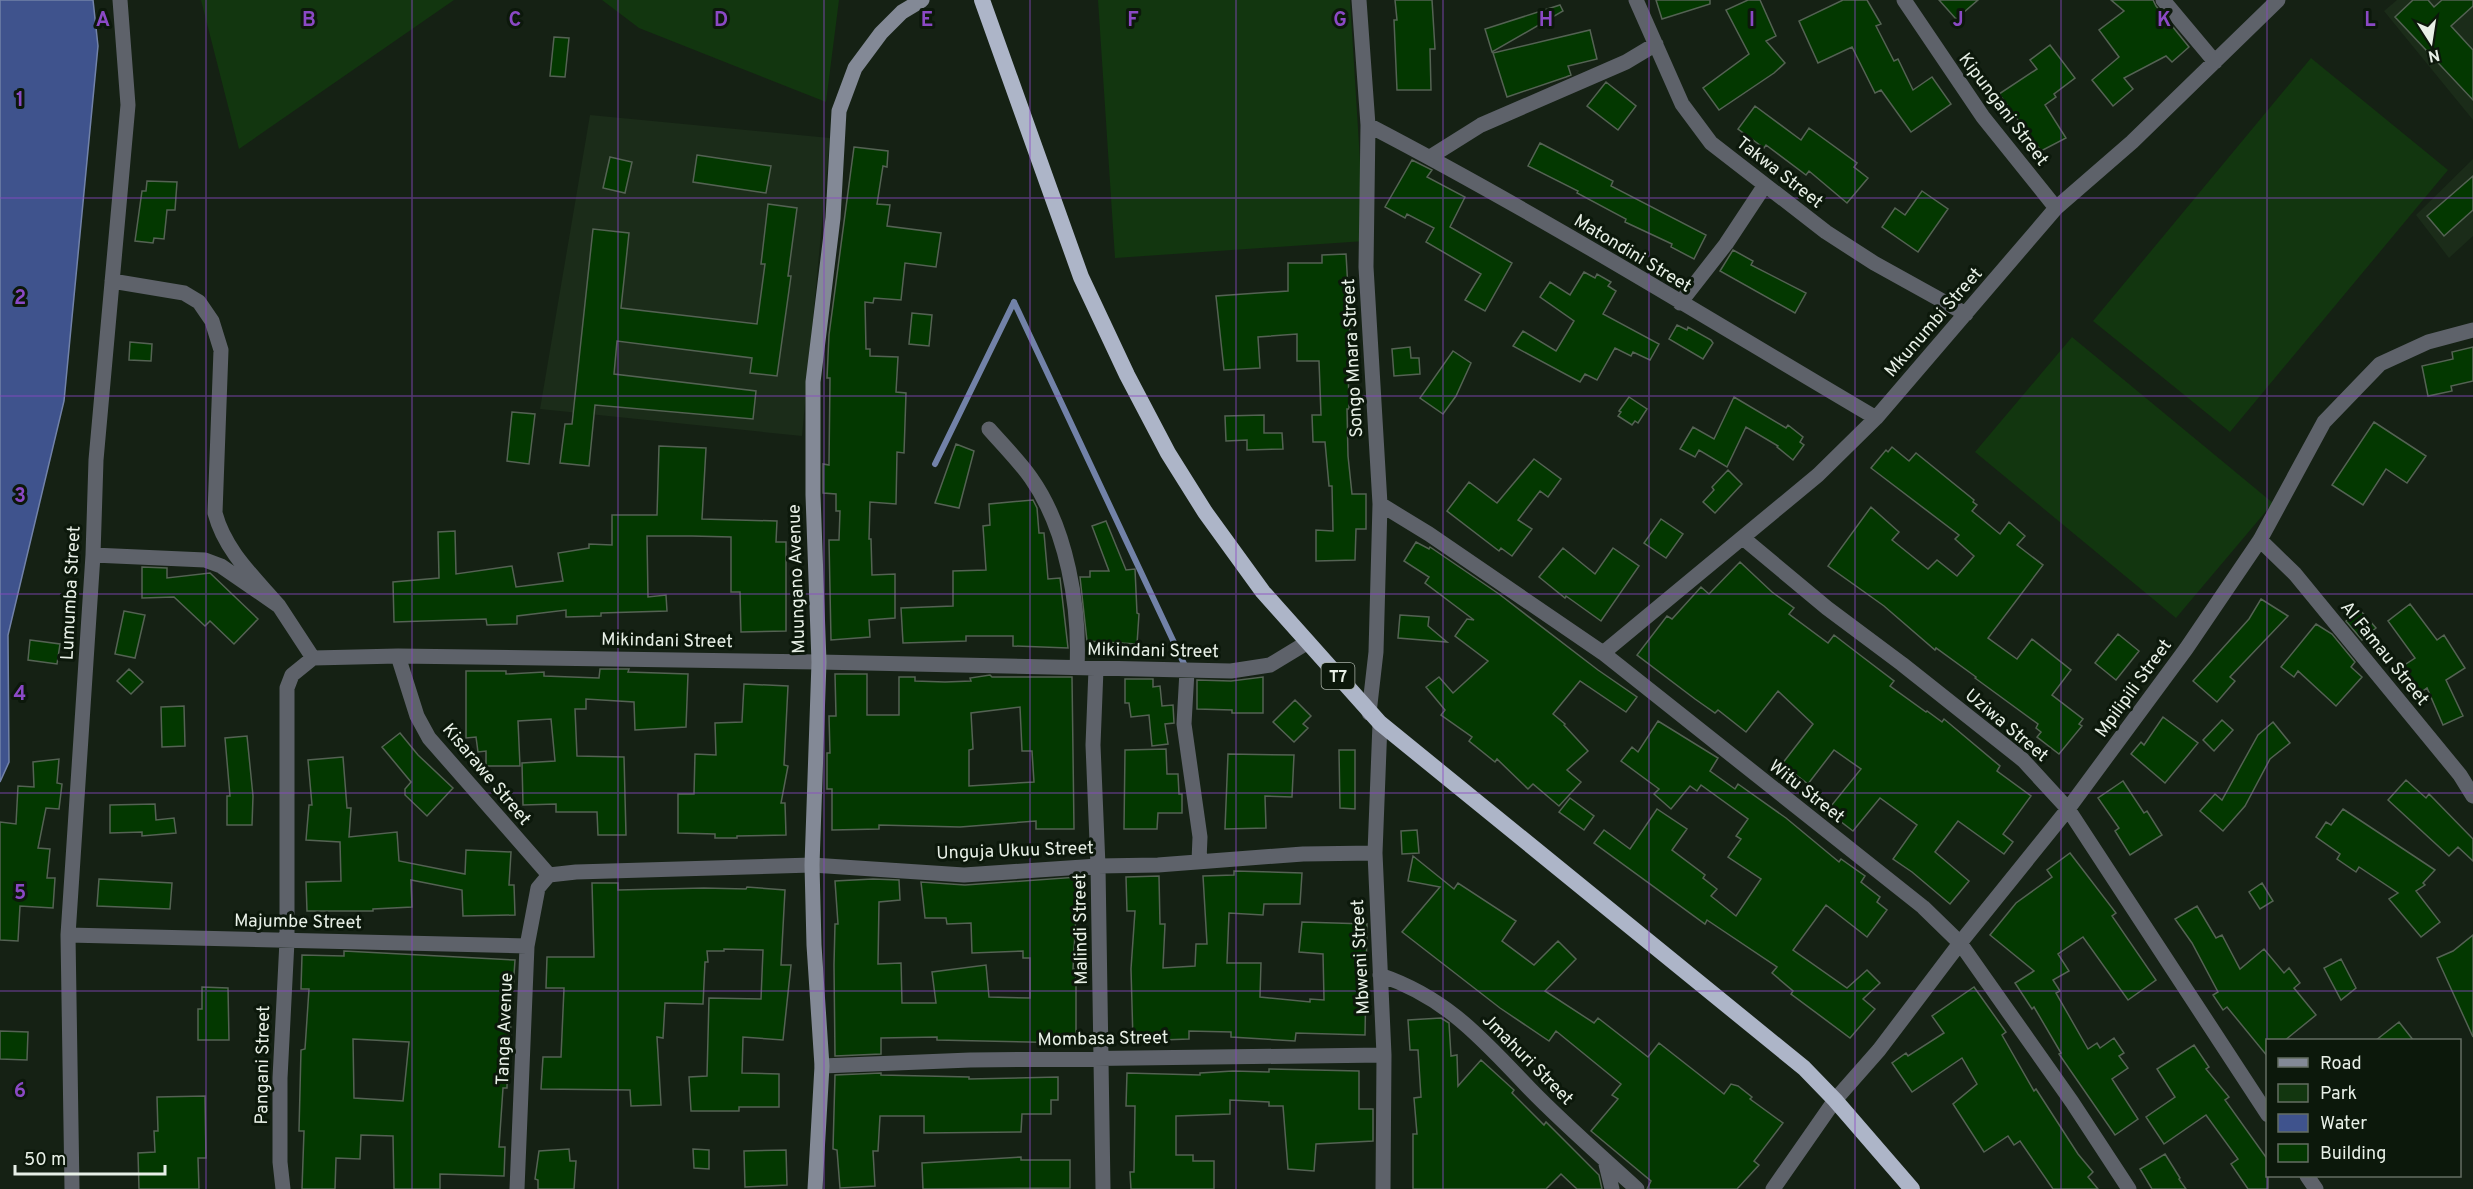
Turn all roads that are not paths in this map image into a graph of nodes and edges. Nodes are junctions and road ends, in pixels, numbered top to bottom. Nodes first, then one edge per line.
1 (120, 0) edge
2 (922, 0) edge
3 (982, 0) edge
4 (1359, 0) edge
5 (1636, 0) edge
6 (1904, 0) edge
7 (2163, 0) edge
8 (2278, 0) edge
9 (1656, 44) junction
10 (2215, 62) junction
11 (1368, 125) junction
12 (1430, 157) junction
13 (1765, 185) junction
14 (2056, 208) junction
15 (112, 281) junction
16 (1680, 303) junction
17 (1966, 314) junction
18 (2473, 330) edge
19 (1876, 418) junction
20 (989, 429) dead end
21 (1380, 504) junction
22 (1743, 538) junction
23 (2260, 540) junction
24 (93, 555) junction
25 (279, 606) junction
26 (1308, 642) junction
27 (1603, 653) junction
28 (398, 656) junction
29 (313, 658) junction
30 (819, 662) junction
31 (1077, 668) junction
32 (1096, 669) junction
33 (1187, 671) junction
34 (1375, 718) junction
35 (2473, 796) edge
36 (2068, 809) junction
37 (1375, 853) junction
38 (1199, 861) junction
39 (812, 865) junction
40 (1098, 866) junction
41 (549, 875) junction
42 (68, 935) junction
43 (287, 941) junction
44 (1960, 943) junction
45 (527, 946) junction
46 (1380, 975) junction
47 (1383, 1055) junction
48 (1102, 1057) junction
49 (822, 1066) junction
50 (1835, 1100) junction
51 (2266, 1111) edge
52 (1605, 1160) junction
53 (72, 1189) edge
54 (283, 1189) edge
55 (517, 1189) edge
56 (815, 1189) edge
57 (1103, 1189) edge
58 (1383, 1189) edge
59 (1612, 1189) edge
60 (1637, 1189) edge
61 (1773, 1189) edge
62 (1912, 1189) edge
63 (2129, 1189) edge

1 - 15 street, Lumumba Street
2 - 30 main road, Muungano Avenue
3 - 26 highway, T7
4 - 11 street, Songo Mnara Street
5 - 9 street, Takwa Street
6 - 14 street, Kipungani Street
7 - 10 street
8 - 10 street, Mkunumbi Street
9 - 12 street
9 - 13 street, Takwa Street
10 - 14 street, Mkunumbi Street
11 - 12 street, Matondini Street
11 - 21 street, Songo Mnara Street
12 - 16 street, Matondini Street
13 - 16 street
13 - 17 street, Takwa Street
14 - 17 street, Mkunumbi Street
15 - 24 street, Lumumba Street
15 - 25 street
16 - 19 street, Matondini Street
17 - 19 street, Mkunumbi Street
18 - 23 street, Mpilipili Street
19 - 22 street, Mkunumbi Street
20 - 31 street
21 - 27 street, Witu Street
21 - 34 street, Songo Mnara Street
22 - 27 street, Mkunumbi Street
22 - 36 street, Uziwa Street
23 - 35 street, Al Famau Street
23 - 36 street, Mpilipili Street
24 - 25 street
24 - 42 street, Lumumba Street
25 - 29 street
26 - 33 street, Mikindani Street
26 - 34 highway, T7
27 - 44 street, Witu Street
28 - 29 street, Mikindani Street
28 - 30 street, Mikindani Street
28 - 41 street, Kisarawe Street
29 - 43 street
30 - 31 street, Mikindani Street
30 - 39 main road, Muungano Avenue
31 - 32 street, Mikindani Street
32 - 33 street, Mikindani Street
32 - 40 street, Malindi Street
33 - 38 street
34 - 37 street, Mbweni Street
34 - 50 highway, T7
36 - 44 street, Mpilipili Street
36 - 51 street, Uziwa Street
37 - 38 street, Unguja Ukuu Street
37 - 46 street, Mbweni Street
38 - 40 street, Unguja Ukuu Street
39 - 40 street, Unguja Ukuu Street
39 - 41 street, Unguja Ukuu Street
39 - 49 main road, Muungano Avenue
40 - 48 street, Malindi Street
41 - 45 street, Tanga Avenue
42 - 43 street, Majumbe Street
42 - 53 street, Lumumba Street
43 - 45 street, Majumbe Street
43 - 54 street, Pangani Street
44 - 50 street, Mpilipili Street
44 - 63 street, Witu Street
45 - 55 street, Tanga Avenue
46 - 47 street, Mbweni Street
46 - 52 street, Jmahuri Street
47 - 48 street, Mombasa Street
47 - 58 street, Mbweni Street
48 - 49 street, Mombasa Street
48 - 57 street, Malindi Street
49 - 56 main road, Muungano Avenue
50 - 61 street, Mpilipili Street
50 - 62 highway, T7
52 - 59 street
52 - 60 street, Jmahuri Street

